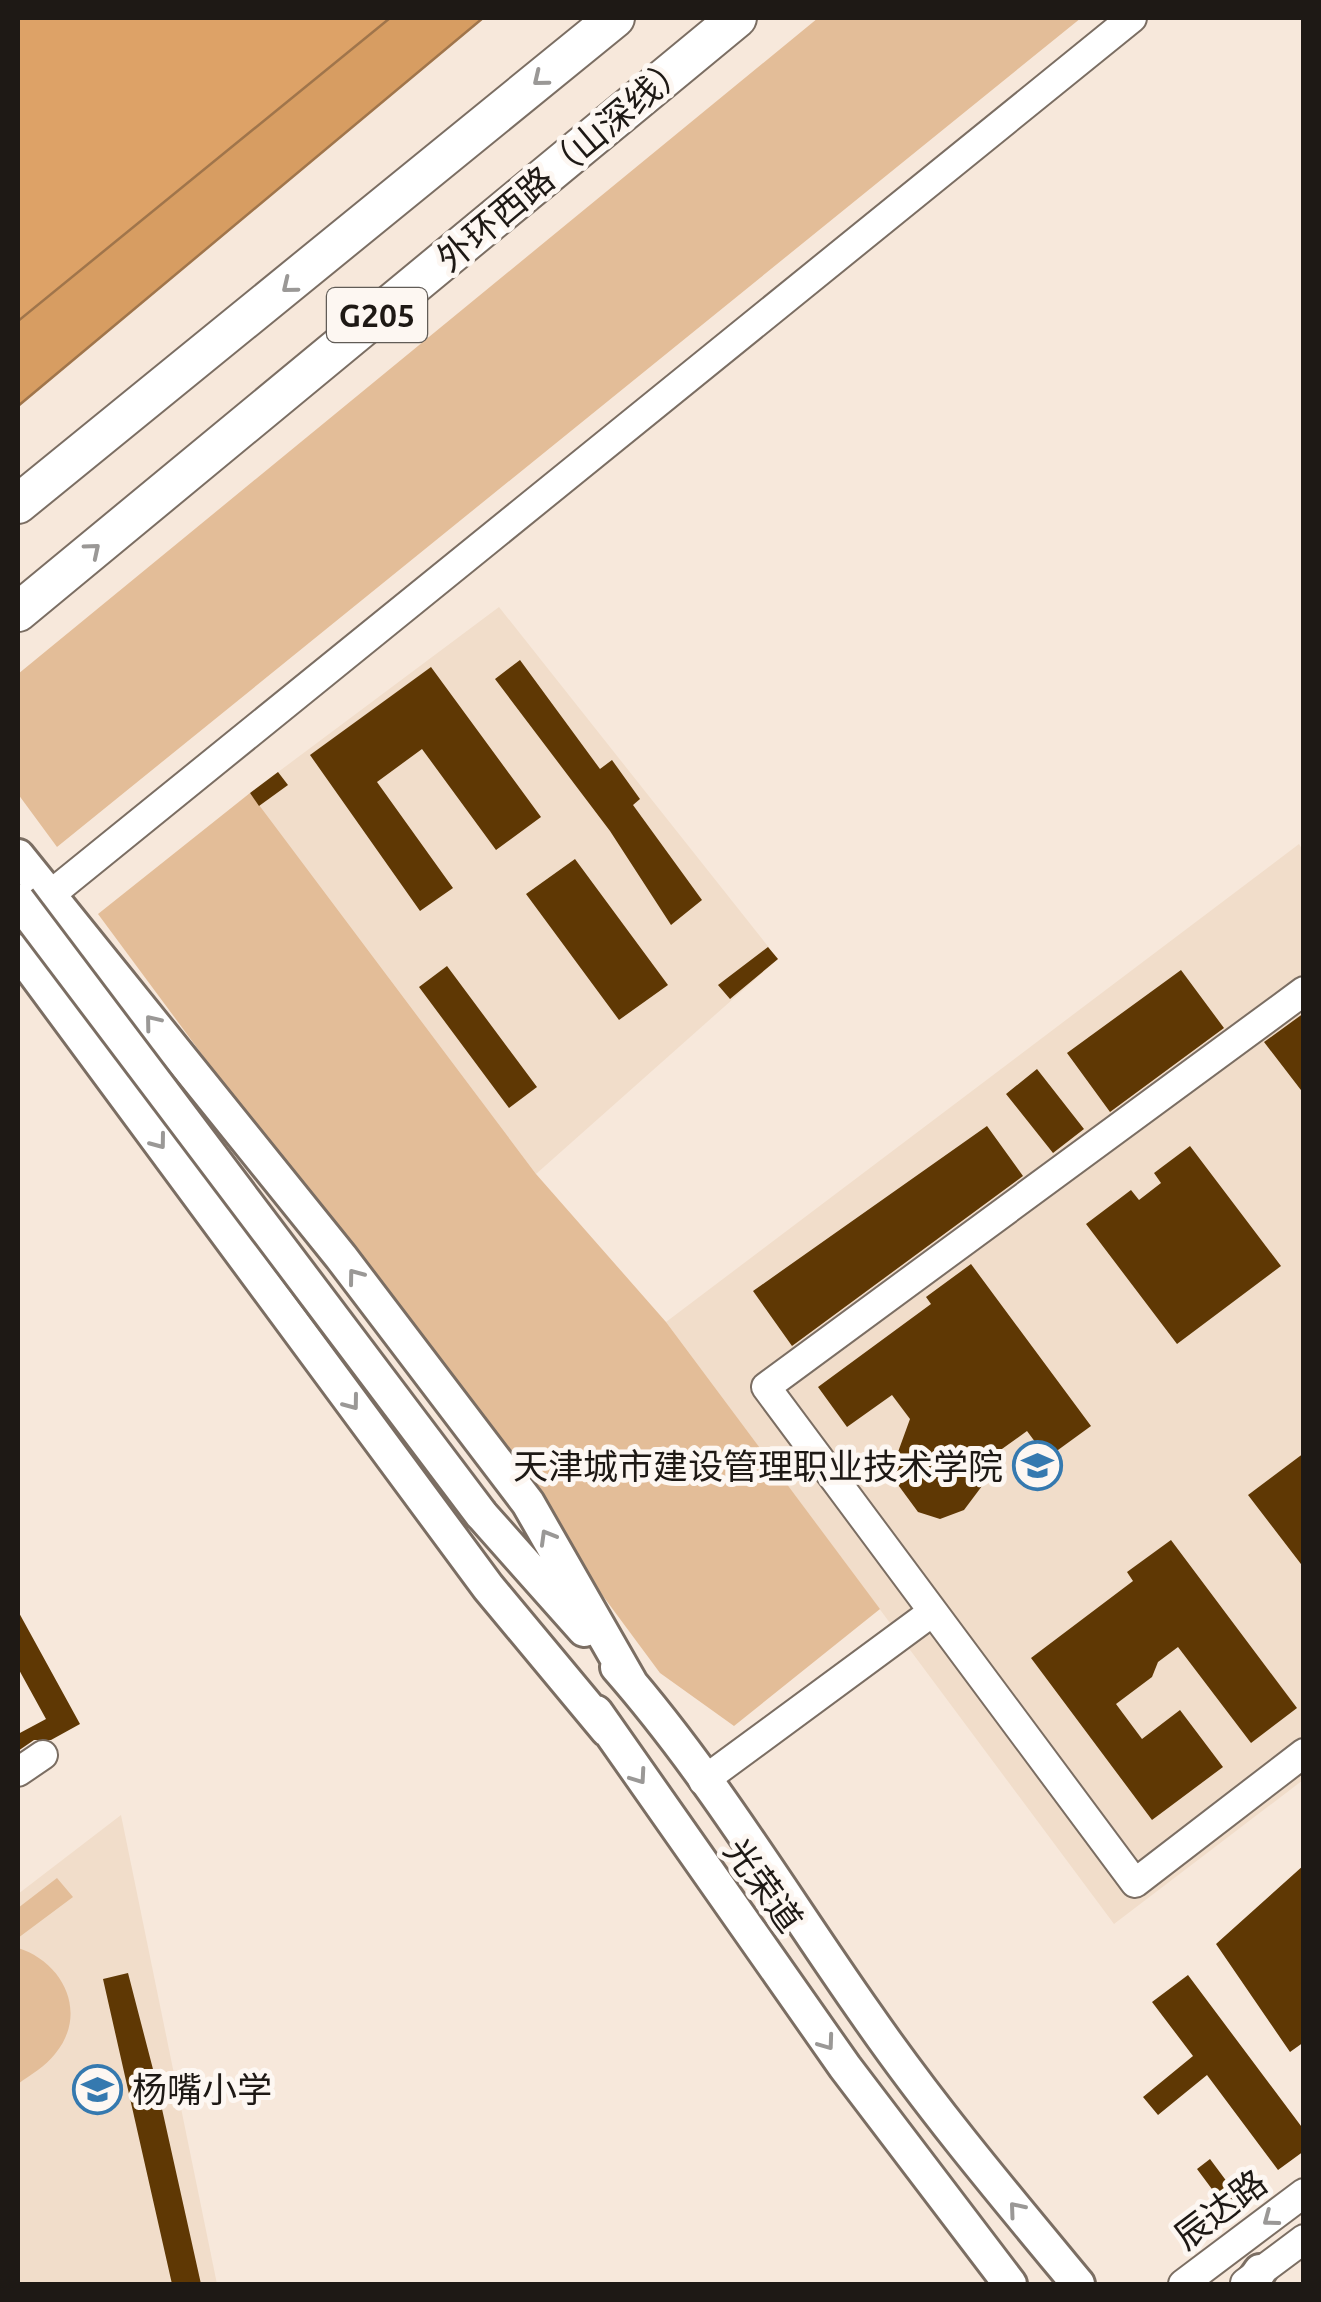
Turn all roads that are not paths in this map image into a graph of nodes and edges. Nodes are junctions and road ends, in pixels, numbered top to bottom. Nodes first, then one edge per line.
1 (615, 18) edge
2 (737, 18) edge
3 (1132, 18) edge
4 (18, 504) edge
5 (18, 612) edge
6 (18, 856) edge
7 (33, 898) edge
8 (18, 921) edge
9 (18, 951) edge
10 (1304, 991) edge
11 (482, 1514) junction
12 (930, 1614) junction
13 (631, 1682) junction
14 (606, 1730) junction
15 (1304, 1753) edge
16 (42, 1755) dead end
17 (18, 1772) edge
18 (703, 1781) junction
19 (1304, 2193) edge
20 (1304, 2239) edge
21 (1237, 2244) junction
22 (1251, 2280) edge
23 (1010, 2284) edge
24 (1078, 2284) edge
25 (1183, 2284) edge
26 (1201, 2284) edge

1 -> 4 highway, G205
5 -> 2 highway, 外环西路（山深线） / G205
3 - 7 street
6 - 7 main road
7 - 8 street
7 - 11 main road, bridge
13 -> 7 main road
9 -> 14 main road
10 - 12 street
11 - 13 main road
11 - 14 main road, 光荣道
12 - 15 street
12 - 18 street
13 - 18 main road, 光荣道
14 -> 23 main road, 光荣道
16 - 17 street
24 -> 18 main road, 光荣道
19 -> 21 street, 辰达路
20 - 22 street
21 - 25 street, 辰达路
21 - 26 street

